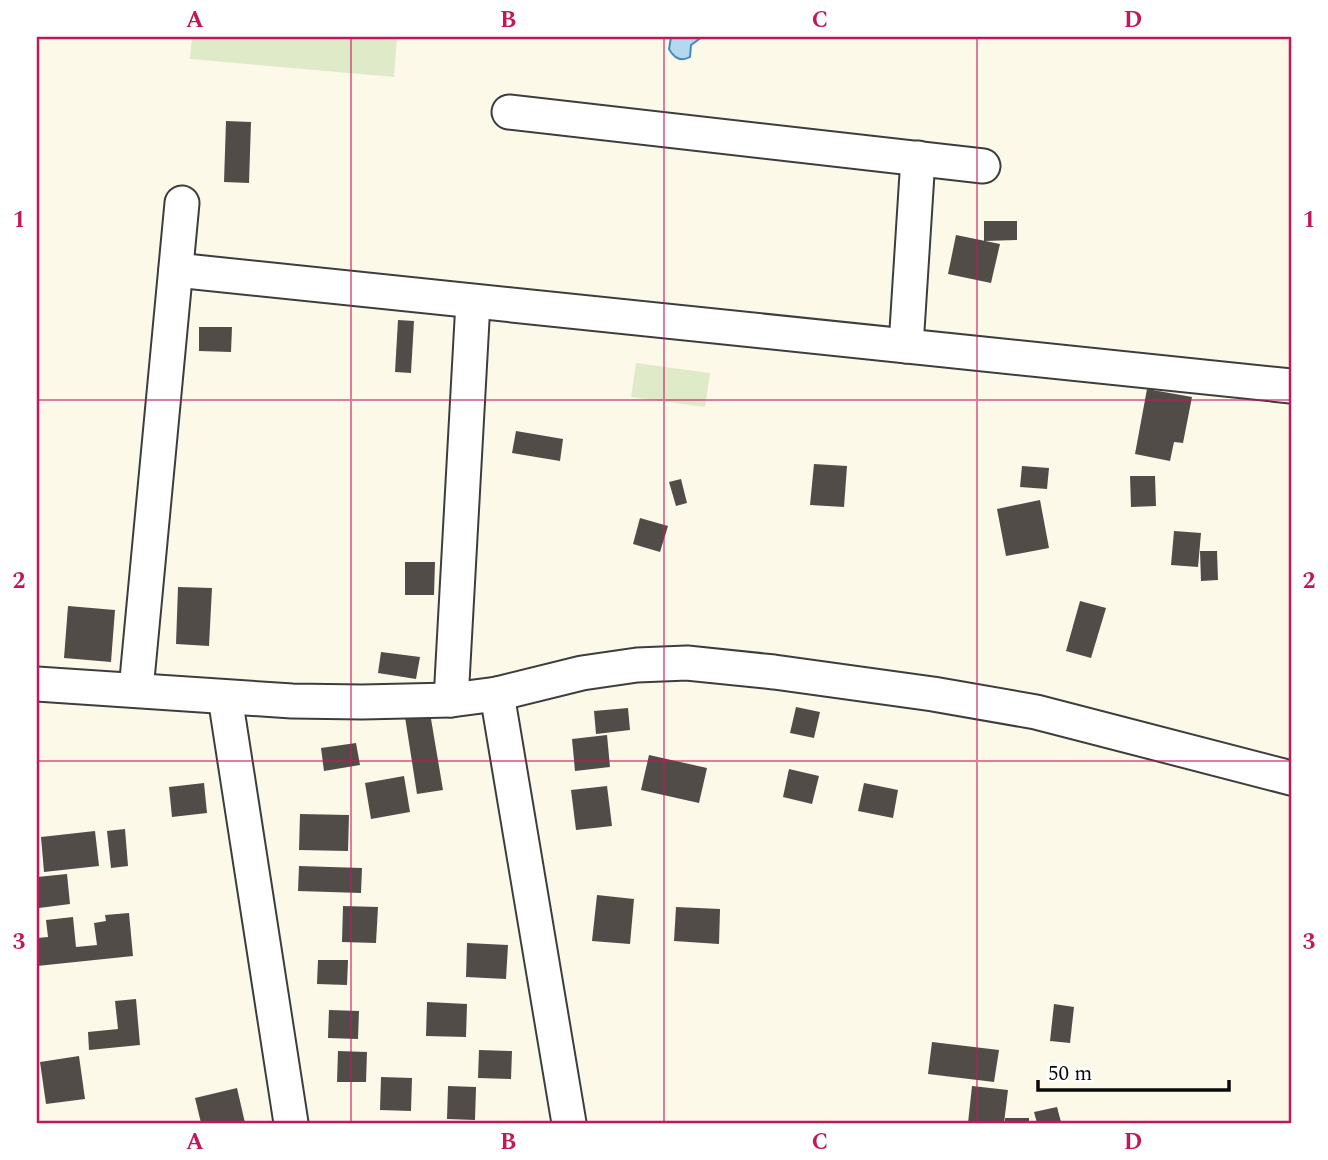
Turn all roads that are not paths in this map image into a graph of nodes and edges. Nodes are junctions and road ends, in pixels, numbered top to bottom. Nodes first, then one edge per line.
1 (509, 112) dead end
2 (918, 158) junction
3 (983, 166) dead end
4 (182, 203) dead end
5 (176, 270) junction
6 (473, 302) junction
7 (906, 346) junction
8 (1291, 386) edge
9 (37, 684) edge
10 (136, 690) junction
11 (497, 694) junction
12 (225, 696) junction
13 (451, 700) junction
14 (1291, 778) edge
15 (291, 1123) edge
16 (569, 1123) edge

1 - 2 street
2 - 3 street
2 - 7 street
4 - 5 street
5 - 6 street
5 - 10 street
6 - 7 street
6 - 13 street
7 - 8 street
9 - 10 street
10 - 12 street
11 - 13 street
11 - 14 street
11 - 16 street
12 - 13 street
12 - 15 street

